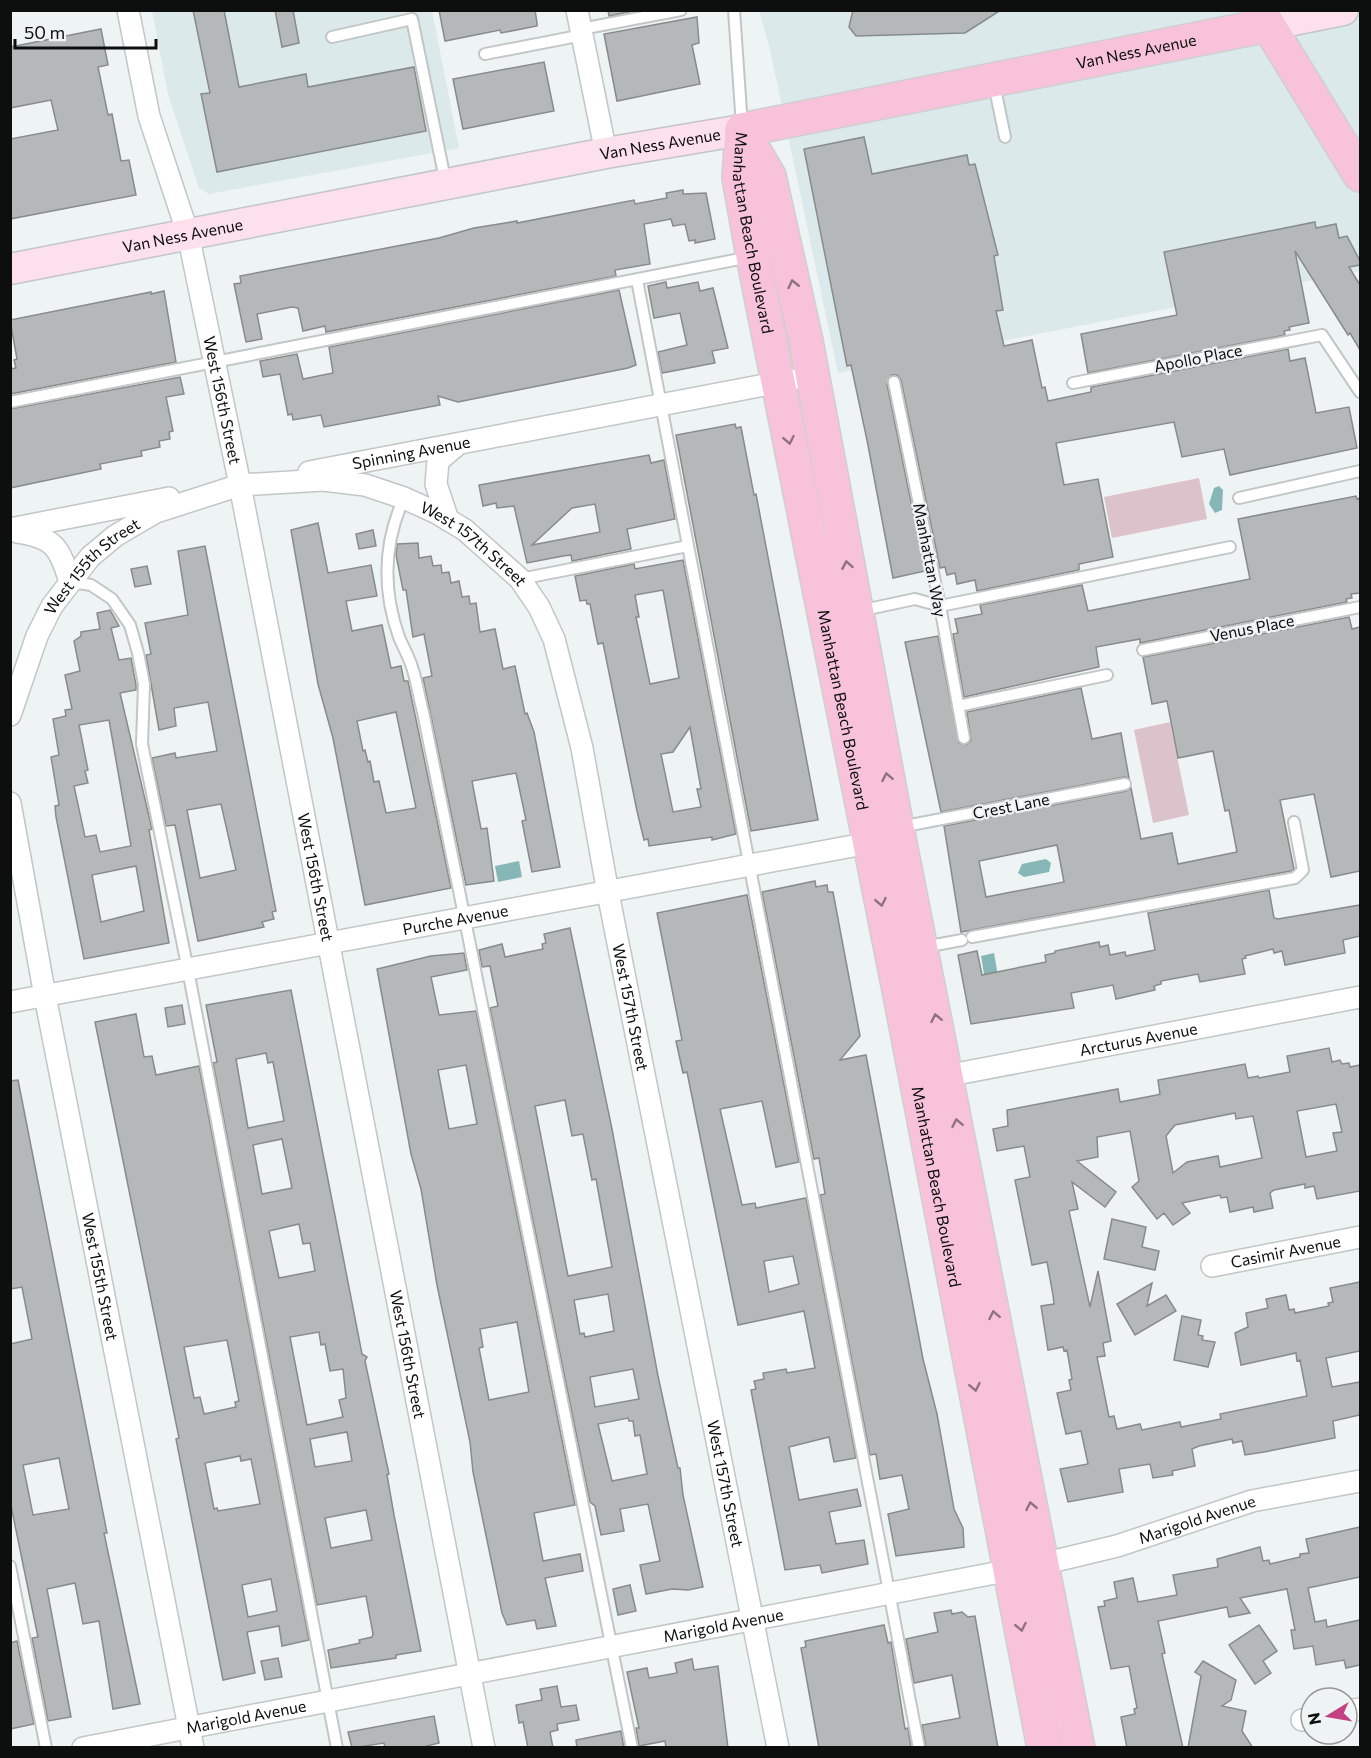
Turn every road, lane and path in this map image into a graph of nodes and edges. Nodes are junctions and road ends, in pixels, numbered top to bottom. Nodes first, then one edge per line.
1 (128, 10) edge
2 (681, 10) edge
3 (734, 10) edge
4 (1343, 10) edge
5 (1264, 18) edge
6 (580, 25) edge
7 (332, 37) dead end
8 (485, 54) dead end
9 (993, 78) junction
10 (742, 130) junction
11 (1005, 136) dead end
12 (606, 153) junction
13 (1360, 175) edge
14 (446, 184) junction
15 (188, 234) junction
16 (753, 256) junction
17 (10, 269) edge
18 (637, 279) junction
19 (214, 363) junction
20 (812, 375) junction
21 (778, 382) junction
22 (894, 382) dead end
23 (1073, 383) dead end
24 (1360, 392) edge
25 (10, 402) edge
26 (660, 405) junction
27 (459, 444) junction
28 (1360, 471) edge
29 (240, 485) junction
30 (404, 498) junction
31 (1239, 498) dead end
32 (448, 520) junction
33 (10, 530) edge
34 (688, 546) junction
35 (1230, 547) dead end
36 (520, 579) junction
37 (70, 582) junction
38 (940, 606) junction
39 (1360, 606) edge
40 (856, 612) junction
41 (1143, 650) dead end
42 (17, 674) edge
43 (1107, 675) dead end
44 (958, 706) junction
45 (10, 715) edge
46 (964, 738) dead end
47 (1125, 784) dead end
48 (10, 803) edge
49 (1294, 822) dead end
50 (888, 836) junction
51 (748, 867) junction
52 (608, 893) junction
53 (465, 919) junction
54 (329, 944) junction
55 (921, 947) junction
56 (188, 970) junction
57 (45, 996) junction
58 (1360, 997) edge
59 (10, 1002) edge
60 (932, 1079) junction
61 (1360, 1237) edge
62 (1212, 1266) dead end
63 (1360, 1481) edge
64 (1042, 1564) junction
65 (10, 1566) edge
66 (1010, 1569) junction
67 (889, 1592) junction
68 (754, 1618) junction
69 (614, 1645) junction
70 (468, 1673) junction
71 (328, 1700) junction
72 (189, 1726) junction
73 (46, 1748) edge
74 (83, 1748) edge
75 (193, 1748) edge
76 (337, 1748) edge
77 (484, 1748) edge
78 (632, 1748) edge
79 (777, 1748) edge
80 (919, 1748) edge
81 (1044, 1748) edge
82 (1078, 1748) edge

1 - 15 street, West 156th Street
2 - 6 lane
3 - 10 lane
4 - 5 main road, Van Ness Avenue
5 - 9 main road, Van Ness Avenue
5 - 13 main road
6 - 8 lane
6 - 12 street
7 - 14 lane
9 - 10 main road, Van Ness Avenue
9 - 11 lane
10 - 12 main road, Van Ness Avenue
10 - 16 main road, Manhattan Beach Boulevard
20 -> 10 main road, Manhattan Beach Boulevard
12 - 14 main road, Van Ness Avenue
14 - 15 main road, Van Ness Avenue
15 - 17 main road, Van Ness Avenue
15 - 19 street, West 156th Street
16 - 18 lane
16 - 21 main road, Manhattan Beach Boulevard
18 - 19 lane
18 - 26 lane
19 - 25 lane
19 - 29 street, West 156th Street
20 - 21 street, Spinning Avenue
40 -> 20 main road, Manhattan Beach Boulevard
21 - 26 street, Spinning Avenue
21 -> 50 main road, Manhattan Beach Boulevard
22 - 38 lane, Manhattan Way
23 - 24 lane, Apollo Place
26 - 27 street, Spinning Avenue
26 - 34 lane
27 - 29 street, Spinning Avenue
27 - 32 street
28 - 31 lane
29 - 30 street, West 157th Street
29 - 33 street, Spinning Avenue
29 - 37 street, West 155th Street
29 - 54 street, West 156th Street
30 - 32 street, West 157th Street
30 - 53 lane
32 - 36 street, West 157th Street
33 - 37 street
34 - 36 lane
34 - 51 lane
35 - 38 lane
36 - 52 street, West 157th Street
37 - 42 street, West 155th Street
37 - 56 lane
38 - 40 lane
38 - 44 lane, Manhattan Way
39 - 41 lane, Venus Place
50 -> 40 main road, Manhattan Beach Boulevard
42 - 45 street, West 155th Street
43 - 44 lane
44 - 46 lane, Manhattan Way
47 - 50 lane, Crest Lane
48 - 57 street, West 155th Street
49 - 55 lane
50 - 51 street, Purche Avenue
50 - 55 main road, Manhattan Beach Boulevard
50 -> 60 main road, Manhattan Beach Boulevard
51 - 52 street, Purche Avenue
51 - 67 lane
52 - 53 street, Purche Avenue
52 - 68 street, West 157th Street
53 - 54 street, Purche Avenue
53 - 69 lane
54 - 56 street, Purche Avenue
54 - 70 street, West 156th Street
60 -> 55 main road, Manhattan Beach Boulevard
56 - 57 street, Purche Avenue
56 - 71 lane
57 - 59 street, Purche Avenue
57 - 72 street, West 155th Street
58 - 60 street, Arcturus Avenue
64 -> 60 main road, Manhattan Beach Boulevard
60 -> 66 main road, Manhattan Beach Boulevard
61 - 62 street, Casimir Avenue
63 - 64 street, Marigold Avenue
64 - 66 street, Marigold Avenue
64 - 82 main road, Manhattan Beach Boulevard
65 - 73 lane
66 - 67 street, Marigold Avenue
66 -> 81 main road, Manhattan Beach Boulevard
67 - 68 street, Marigold Avenue
67 - 80 lane
68 - 69 street, Marigold Avenue
68 - 79 street, West 157th Street
69 - 70 street, Marigold Avenue
69 - 78 lane
70 - 71 street, Marigold Avenue
70 - 77 street, West 156th Street
71 - 72 street, Marigold Avenue
71 - 76 lane
72 - 74 street, Marigold Avenue
72 - 75 street, West 155th Street

